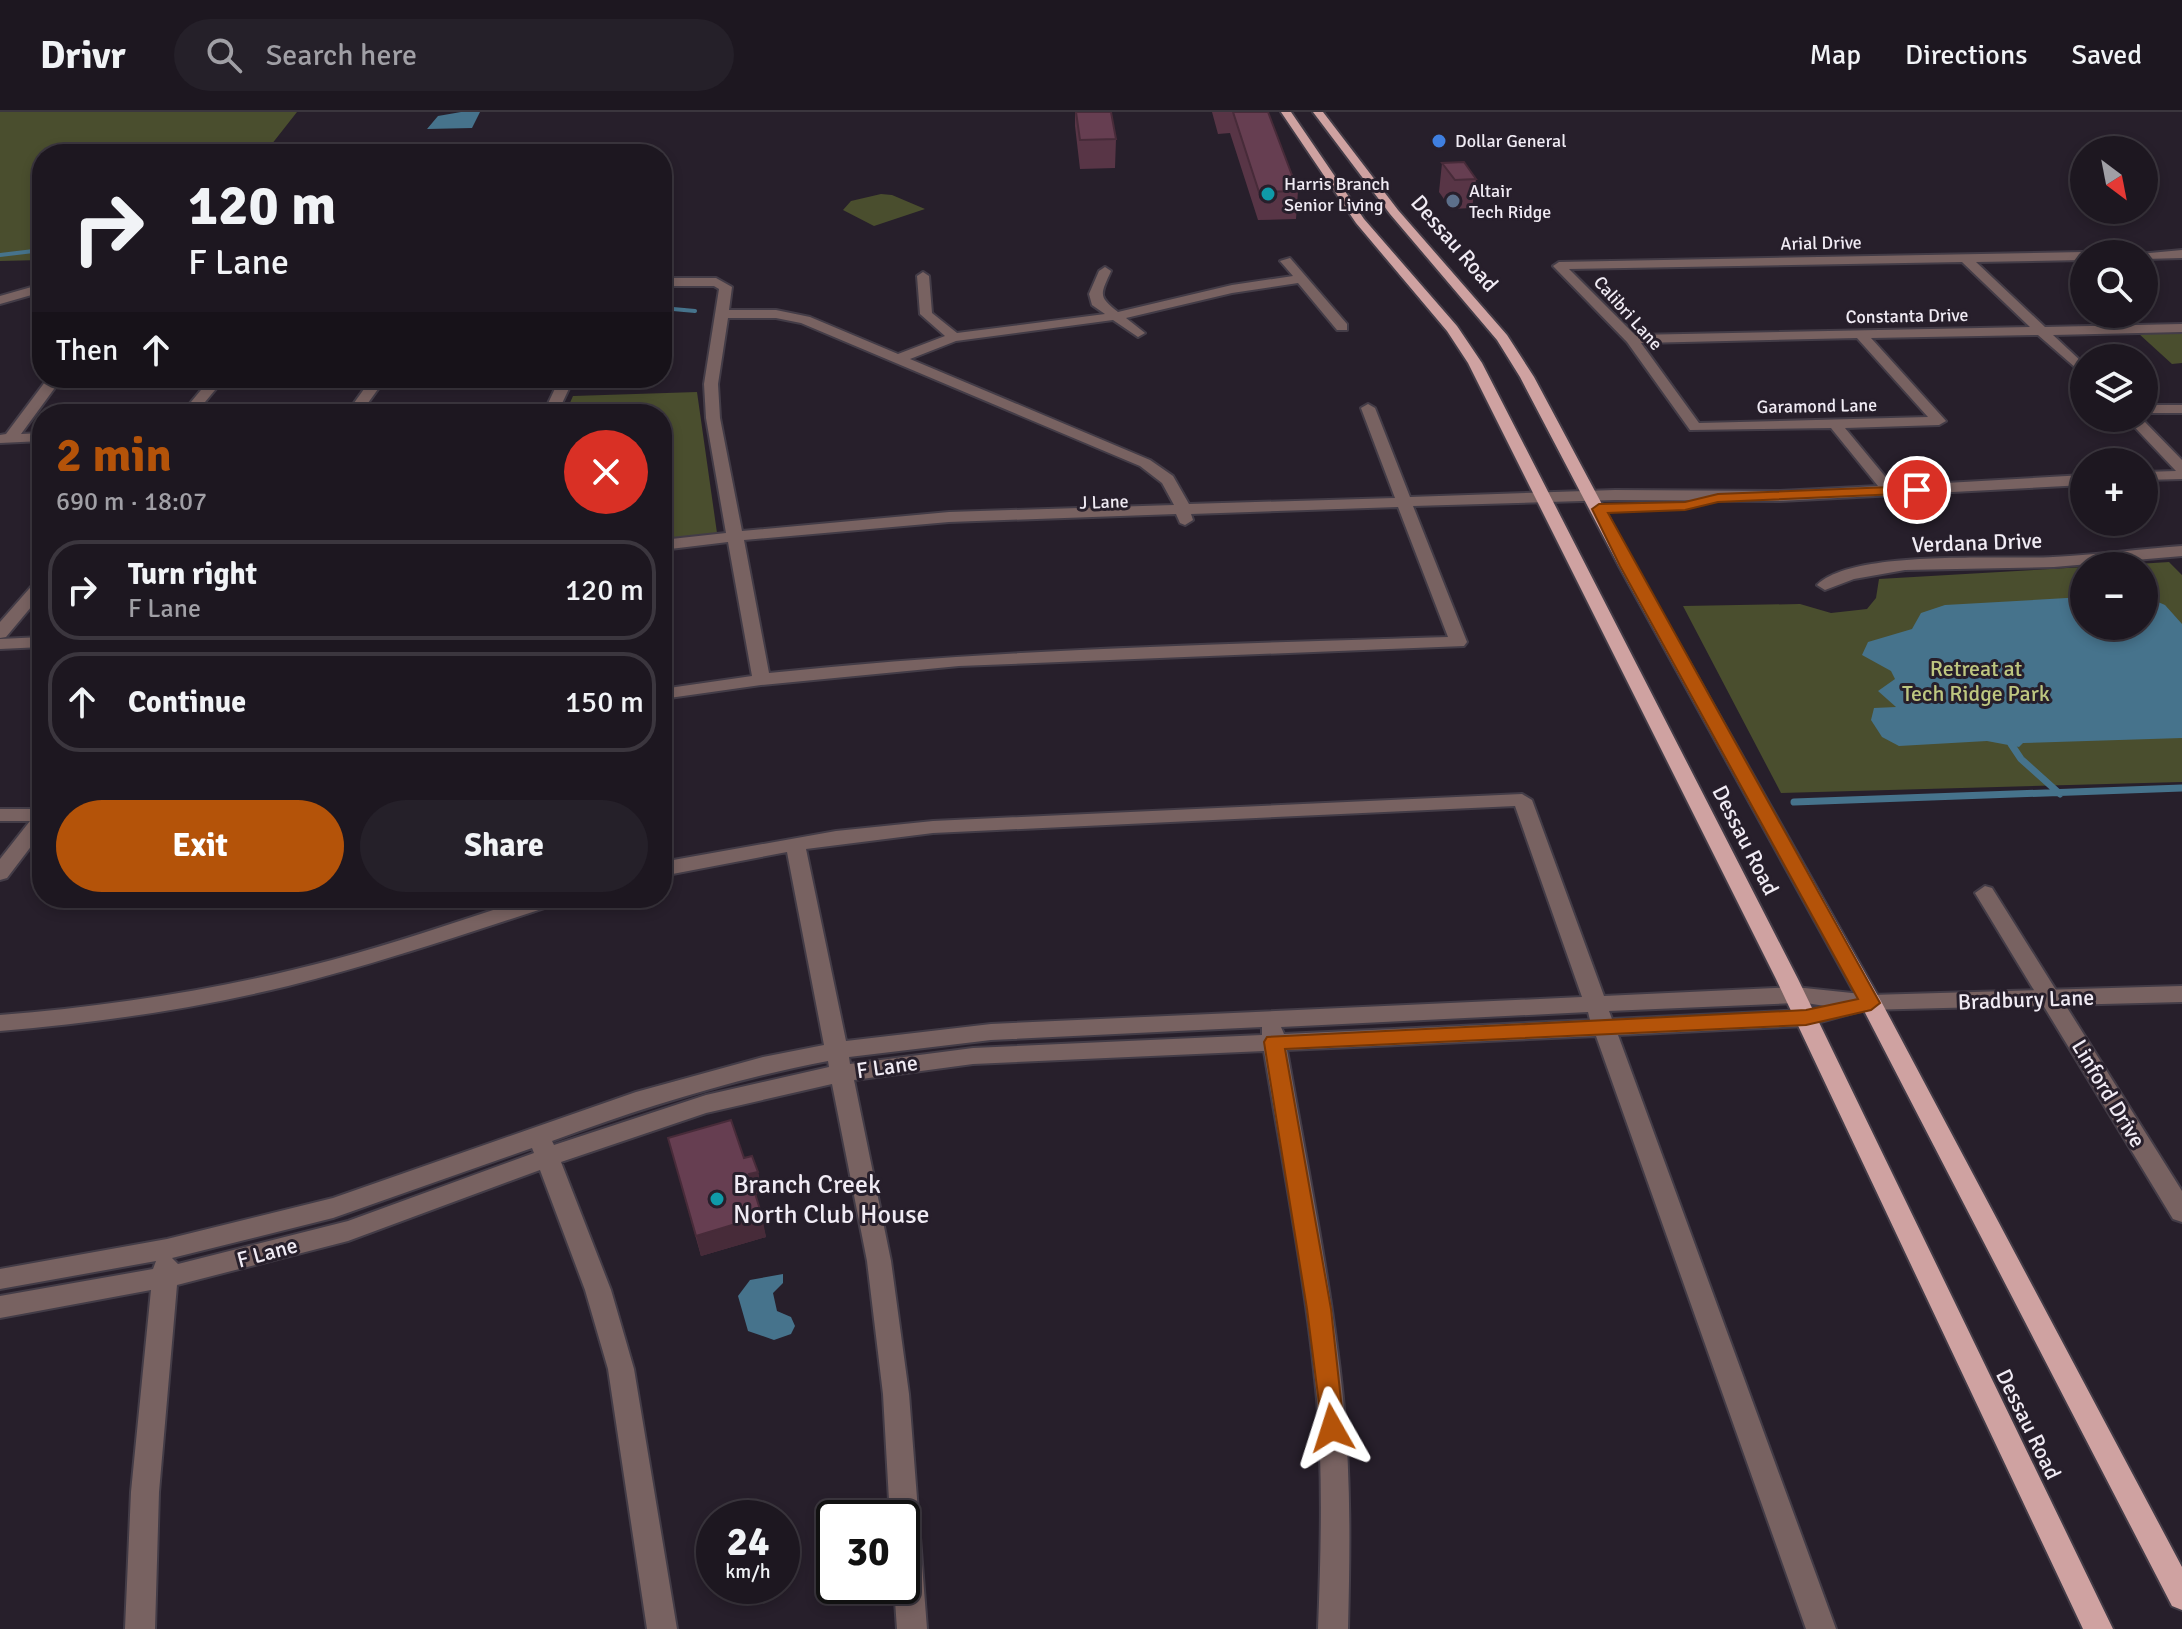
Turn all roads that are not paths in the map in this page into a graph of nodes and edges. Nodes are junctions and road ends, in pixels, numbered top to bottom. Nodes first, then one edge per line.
1 (1286, 112) edge
2 (1318, 112) edge
3 (2182, 254) edge
4 (2158, 255) edge
5 (2070, 256) edge
6 (1965, 258) junction
7 (1286, 261) dead end
8 (1559, 266) joint
9 (1105, 271) dead end
10 (923, 276) dead end
11 (1301, 279) junction
12 (672, 282) edge
13 (32, 291) edge
14 (0, 300) edge
15 (723, 314) junction
16 (1462, 315) junction
17 (1118, 317) junction
18 (1342, 327) dead end
19 (2182, 328) edge
20 (2041, 331) junction
21 (1138, 333) dead end
22 (1861, 335) junction
23 (954, 337) junction
24 (1632, 339) junction
25 (2070, 358) edge
26 (899, 359) junction
27 (47, 388) edge
28 (210, 388) edge
29 (34, 404) edge
30 (196, 404) edge
31 (32, 406) edge
32 (1368, 408) dead end
33 (2158, 409) edge
34 (2182, 409) edge
35 (1835, 424) junction
36 (1695, 427) joint
37 (2147, 432) edge
38 (32, 438) edge
39 (5, 439) edge
40 (2182, 468) edge
41 (2182, 475) edge
42 (2158, 476) edge
43 (2070, 481) edge
44 (1890, 492) junction
45 (1595, 502) junction
46 (1545, 504) junction
47 (1406, 508) junction
48 (1184, 514) junction
49 (734, 541) junction
50 (672, 544) edge
51 (2182, 551) edge
52 (672, 554) edge
53 (1825, 585) dead end
54 (32, 596) edge
55 (0, 633) edge
56 (32, 642) edge
57 (0, 644) edge
58 (761, 677) junction
59 (672, 692) edge
60 (0, 815) edge
61 (32, 817) edge
62 (32, 830) edge
63 (795, 844) junction
64 (672, 867) edge
65 (0, 873) edge
66 (1985, 893) dead end
67 (522, 908) edge
68 (2182, 994) edge
69 (1795, 995) junction
70 (2052, 999) junction
71 (1871, 1003) junction
72 (1595, 1004) junction
73 (1806, 1018) junction
74 (0, 1023) edge
75 (1604, 1027) junction
76 (1272, 1030) junction
77 (839, 1062) junction
78 (544, 1147) junction
79 (2182, 1212) edge
80 (166, 1262) junction
81 (0, 1279) edge
82 (0, 1307) edge
83 (2182, 1596) edge
84 (140, 1629) edge
85 (662, 1629) edge
86 (912, 1629) edge
87 (1333, 1629) edge
88 (1821, 1629) edge
89 (2098, 1629) edge

1 - 16 main road, Dessau Road
2 - 16 main road, Dessau Road
3 - 4 street
5 - 6 street, Arial Drive
6 - 8 street, Arial Drive
6 - 20 street
7 - 11 street
8 - 24 street, Calibri Lane
9 - 17 street
10 - 23 street
11 - 17 street
11 - 18 street
12 - 15 street
13 - 14 street
15 - 26 street
15 - 49 street
16 - 45 main road, Dessau Road
16 - 46 main road, Dessau Road
17 - 21 street
17 - 23 street
19 - 20 street, Constanta Drive
20 - 22 street, Constanta Drive
20 - 25 street
22 - 24 street, Constanta Drive
22 - 35 street, Garamond Lane
23 - 26 street
24 - 36 street, Calibri Lane
26 - 48 street
27 - 29 street
28 - 30 street
31 - 39 street
32 - 47 street
33 - 34 street
35 - 36 street, Garamond Lane
35 - 44 street
37 - 40 street
38 - 39 street
41 - 42 street
43 - 44 street, J Lane
44 - 45 street, J Lane
45 - 46 street, J Lane
45 - 71 main road, Dessau Road
46 - 47 street, J Lane
46 - 69 main road, Dessau Road
47 - 48 street, J Lane
47 - 58 street
48 - 49 street, J Lane
49 - 50 street, J Lane
49 - 52 street, J Lane
49 - 58 street
51 - 53 street, Verdana Drive
54 - 55 street
56 - 57 street
58 - 59 street
60 - 61 street
62 - 65 street
63 - 64 street
63 - 72 street
63 - 77 street
66 - 70 street, Linford Drive
67 - 74 street
68 - 70 street, Bradbury Lane
69 - 71 street, F Lane
69 - 72 street, F Lane
69 - 73 main road, Dessau Road
70 - 71 street, Bradbury Lane
70 - 79 street, Linford Drive
71 - 73 street, F Lane
71 - 83 main road, Dessau Road
72 - 75 street
72 - 76 street, F Lane
73 - 75 street, F Lane
73 - 89 main road, Dessau Road
75 - 76 street, F Lane
75 - 88 street
76 - 77 street, F Lane
76 - 87 street
77 - 78 street, F Lane
77 - 86 street
78 - 80 street, F Lane
78 - 85 street
80 - 81 street, F Lane
80 - 82 street, F Lane
80 - 84 street

